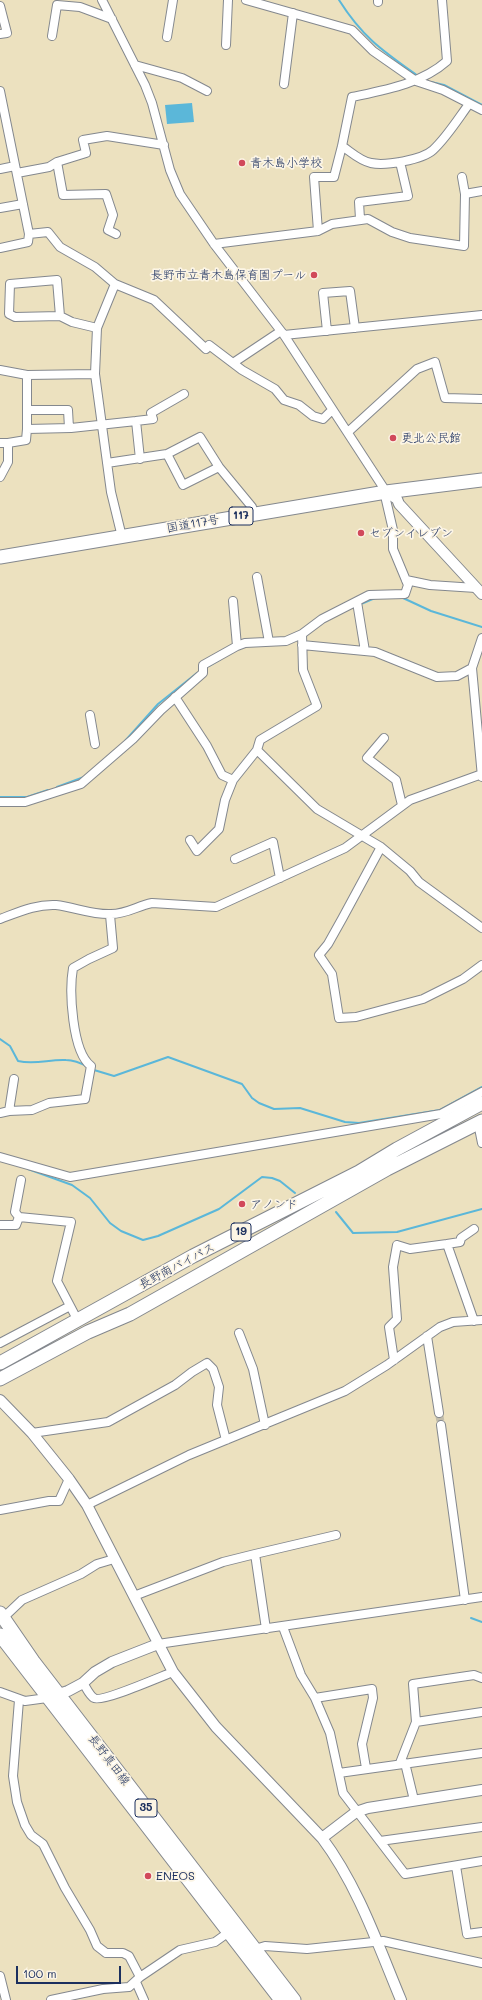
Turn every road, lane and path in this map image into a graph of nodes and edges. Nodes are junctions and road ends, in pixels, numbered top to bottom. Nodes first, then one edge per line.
1 (102, 0) edge
2 (173, 0) edge
3 (228, 0) edge
4 (246, 0) edge
5 (442, 0) edge
6 (0, 6) edge
7 (293, 13) junction
8 (112, 19) junction
9 (0, 34) edge
10 (52, 36) dead end
11 (167, 37) dead end
12 (226, 45) dead end
13 (135, 65) junction
14 (420, 79) junction
15 (284, 84) dead end
16 (0, 91) edge
17 (207, 91) dead end
18 (469, 104) junction
19 (482, 110) edge
20 (4, 129) edge
21 (164, 145) junction
22 (342, 146) junction
23 (58, 162) junction
24 (400, 162) junction
25 (0, 168) edge
26 (16, 170) junction
27 (462, 177) dead end
28 (482, 190) edge
29 (465, 194) junction
30 (23, 204) junction
31 (0, 208) edge
32 (360, 219) junction
33 (318, 231) junction
34 (29, 234) junction
35 (116, 234) dead end
36 (214, 244) junction
37 (0, 248) edge
38 (115, 284) junction
39 (482, 315) edge
40 (60, 316) junction
41 (97, 328) junction
42 (355, 328) junction
43 (327, 331) junction
44 (283, 333) junction
45 (233, 363) junction
46 (0, 370) edge
47 (95, 374) junction
48 (27, 375) junction
49 (184, 394) dead end
50 (482, 399) edge
51 (27, 410) junction
52 (332, 410) junction
53 (136, 421) junction
54 (102, 424) junction
55 (69, 428) junction
56 (28, 429) junction
57 (348, 432) junction
58 (4, 443) edge
59 (168, 454) junction
60 (140, 459) junction
61 (108, 463) junction
62 (219, 468) junction
63 (0, 477) edge
64 (482, 480) edge
65 (386, 492) junction
66 (254, 514) junction
67 (122, 537) junction
68 (0, 557) edge
69 (257, 577) dead end
70 (406, 580) junction
71 (479, 591) edge
72 (234, 601) dead end
73 (357, 602) junction
74 (302, 634) junction
75 (482, 638) edge
76 (269, 642) junction
77 (302, 645) junction
78 (237, 646) junction
79 (365, 651) junction
80 (472, 668) junction
81 (175, 697) junction
82 (90, 714) dead end
83 (384, 738) dead end
84 (95, 744) dead end
85 (257, 750) junction
86 (482, 775) edge
87 (233, 780) junction
88 (0, 802) edge
89 (402, 805) junction
90 (362, 836) junction
91 (190, 840) dead end
92 (381, 847) junction
93 (235, 859) dead end
94 (280, 878) junction
95 (110, 914) junction
96 (0, 919) edge
97 (482, 928) edge
98 (482, 965) edge
99 (14, 1078) dead end
100 (482, 1092) edge
101 (482, 1103) edge
102 (9, 1111) junction
103 (0, 1113) edge
104 (480, 1122) edge
105 (482, 1143) edge
106 (0, 1157) edge
107 (21, 1180) dead end
108 (19, 1217) junction
109 (0, 1225) edge
110 (474, 1229) dead end
111 (447, 1244) junction
112 (70, 1306) junction
113 (478, 1320) edge
114 (78, 1321) junction
115 (239, 1332) dead end
116 (427, 1336) junction
117 (0, 1343) edge
118 (394, 1360) junction
119 (0, 1363) edge
120 (0, 1379) edge
121 (1, 1403) edge
122 (439, 1413) tunnel mouth
123 (265, 1425) junction
124 (441, 1425) tunnel mouth
125 (32, 1433) junction
126 (226, 1440) junction
127 (69, 1479) junction
128 (87, 1505) junction
129 (0, 1510) edge
130 (336, 1535) dead end
131 (255, 1554) junction
132 (114, 1559) junction
133 (134, 1596) junction
134 (482, 1597) edge
135 (464, 1600) junction
136 (2, 1615) edge
137 (283, 1627) junction
138 (266, 1629) junction
139 (0, 1635) edge
140 (158, 1644) junction
141 (173, 1672) junction
142 (482, 1678) edge
143 (83, 1683) junction
144 (0, 1692) edge
145 (53, 1696) junction
146 (315, 1698) junction
147 (19, 1700) junction
148 (482, 1712) edge
149 (416, 1722) junction
150 (482, 1754) edge
151 (402, 1763) junction
152 (366, 1768) junction
153 (339, 1773) junction
154 (482, 1790) edge
155 (414, 1800) junction
156 (356, 1812) junction
157 (482, 1827) edge
158 (322, 1838) junction
159 (380, 1841) junction
160 (482, 1861) edge
161 (456, 1866) junction
162 (229, 1932) junction
163 (482, 1932) edge
164 (376, 1941) junction
165 (255, 1949) junction
166 (482, 1963) edge
167 (0, 1976) edge
168 (138, 1979) junction
169 (6, 2000) edge
170 (51, 2000) edge
171 (144, 2000) edge
172 (281, 2000) edge
173 (294, 2000) edge
174 (402, 2000) edge

1 - 8 street
2 - 11 street
3 - 12 street
4 - 7 street
5 - 14 street
6 - 9 street
7 - 14 street
7 - 15 street
8 - 10 street
8 - 13 street
13 - 17 street
13 - 21 street
14 - 18 street
14 - 22 street
16 - 20 street
18 - 19 street
18 - 24 street
20 - 26 street
21 - 23 street
21 - 36 street
22 - 24 street
22 - 33 street
23 - 26 street
23 - 35 street
24 - 32 street
25 - 26 street
26 - 30 street
27 - 29 street
28 - 29 street
29 - 32 street
30 - 31 street
30 - 34 street
32 - 33 street
33 - 36 street
34 - 37 street
34 - 38 street
36 - 44 street
38 - 41 street
38 - 45 street
39 - 42 street
40 - 40 street
40 - 41 street
41 - 47 street
42 - 43 street
42 - 43 street
43 - 44 street
44 - 45 street
44 - 52 street
45 - 52 street
46 - 48 street
47 - 48 street
47 - 54 street
48 - 51 street
49 - 53 street
50 - 57 street
51 - 55 street
51 - 56 street
52 - 57 street
53 - 54 street
53 - 60 street
54 - 55 street
54 - 61 street
55 - 56 street
56 - 58 street
57 - 65 street
58 - 63 street
59 - 60 street
59 - 62 street
59 - 62 street
60 - 61 street
61 - 67 street
62 - 66 street
64 - 65 main road, 国道117号 / 117
65 - 66 main road, 国道117号 / 117
65 - 70 street
65 - 71 street
66 - 67 main road, 国道117号 / 117
67 - 68 main road, 国道117号 / 117
69 - 76 street
70 - 71 street
70 - 73 street
72 - 78 street
73 - 74 street
73 - 79 street
74 - 76 street
74 - 77 street
75 - 80 street
76 - 78 street
77 - 79 street
77 - 85 street
78 - 81 street
79 - 80 street
80 - 86 street
81 - 87 street
81 - 88 street
82 - 84 street
83 - 89 street
85 - 87 street
85 - 90 street
86 - 89 street
87 - 91 street
89 - 90 street
90 - 92 street
90 - 94 street
92 - 97 street
92 - 98 street
93 - 94 street
94 - 95 street
95 - 96 street
95 - 102 street
99 - 102 street
100 - 106 street
101 - 114 main road, 長野南バイパス / 19
102 - 103 street
104 - 105 street
104 - 120 main road, 長野南バイパス / 19
107 - 108 street
108 - 109 street
108 - 112 street
110 - 111 street
111 - 113 street
111 - 118 street
112 - 114 street
112 - 117 street
113 - 116 street
114 - 119 main road, 長野南バイパス / 19
115 - 123 street
116 - 118 street
116 - 122 street
118 - 123 street
121 - 125 street
123 - 126 street
124 - 135 street
125 - 126 street
125 - 127 street
126 - 128 street
127 - 128 street
127 - 129 street
128 - 132 street
130 - 131 street
131 - 133 street
131 - 138 street
132 - 133 street
132 - 136 street
133 - 140 street
134 - 135 street
135 - 137 street
136 - 145 main road, 長野真田線 / 35
137 - 138 street
137 - 146 street
138 - 140 street
139 - 145 main road, 長野真田線 / 35
140 - 141 street
140 - 143 street
141 - 143 street
141 - 158 street
142 - 149 street
143 - 145 street
144 - 147 street
145 - 147 street
145 - 162 main road, 長野真田線 / 35
145 - 165 main road, 長野真田線 / 35
146 - 152 street
146 - 153 street
147 - 168 street
148 - 149 street
149 - 151 street
150 - 151 street
151 - 152 street
151 - 155 street
152 - 153 street
153 - 156 street
154 - 155 street
155 - 156 street
156 - 158 street
156 - 159 street
157 - 159 street
158 - 164 street
159 - 161 street
160 - 161 street
161 - 163 street
162 - 168 street
162 - 172 main road, 長野真田線 / 35
164 - 165 street
164 - 166 street
164 - 174 street
165 - 173 main road, 長野真田線 / 35
167 - 169 street
168 - 170 street
168 - 171 street

